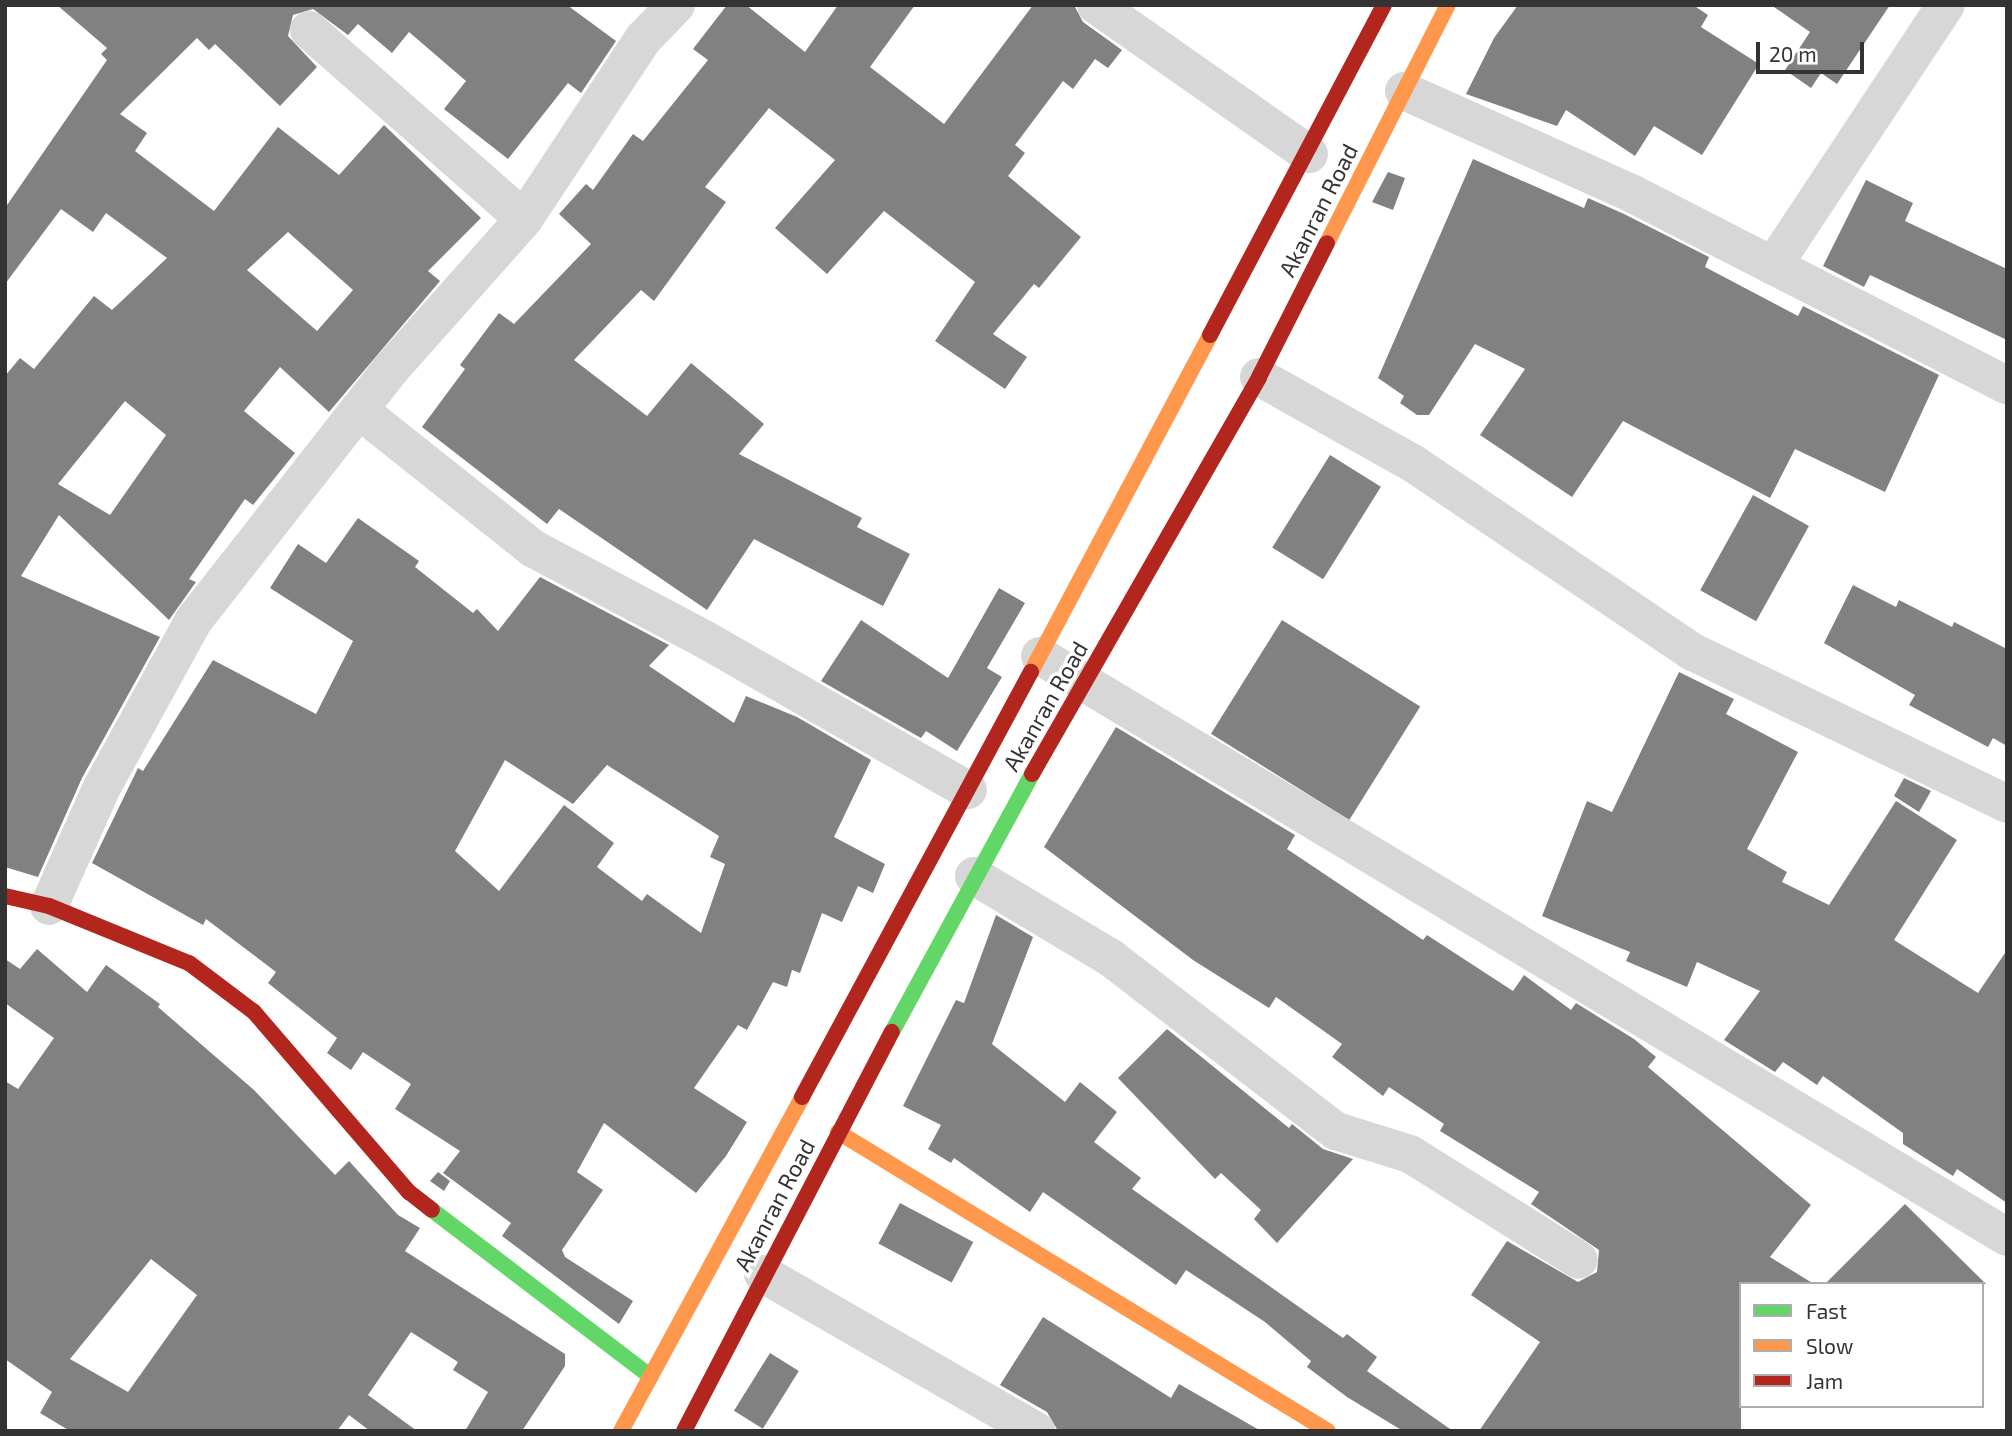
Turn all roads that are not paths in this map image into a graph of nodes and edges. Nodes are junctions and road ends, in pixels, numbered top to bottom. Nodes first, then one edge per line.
1 (676, 5) edge
2 (1096, 5) edge
3 (1384, 5) edge
4 (1448, 5) edge
5 (1946, 5) edge
6 (309, 30) dead end
7 (1404, 91) junction
8 (1309, 154) junction
9 (524, 219) junction
10 (1773, 266) junction
11 (1259, 377) junction
12 (2007, 385) edge
13 (359, 410) junction
14 (1040, 656) junction
15 (1085, 683) junction
16 (968, 790) junction
17 (2007, 804) edge
18 (974, 876) junction
19 (5, 896) edge
20 (49, 906) junction
21 (838, 1132) junction
22 (2007, 1237) edge
23 (1579, 1260) dead end
24 (763, 1274) junction
25 (651, 1377) junction
26 (621, 1431) edge
27 (684, 1431) edge
28 (1036, 1431) edge
29 (1328, 1431) edge

1 - 9 street
2 - 8 street
3 - 8 main road, Akanran Road
4 - 7 main road, Akanran Road
5 - 10 street
6 - 9 street
7 - 10 street
7 - 11 main road, Akanran Road
8 - 14 main road, Akanran Road
9 - 13 street
10 - 12 street
11 - 15 main road, Akanran Road
11 - 17 street
13 - 16 street
13 - 20 street
14 - 15 street
14 - 16 main road, Akanran Road
15 - 18 main road, Akanran Road
15 - 22 street
16 - 25 main road, Akanran Road
18 - 21 main road, Akanran Road
18 - 23 street
19 - 20 main road
20 - 25 main road
21 - 24 main road, Akanran Road
21 - 29 main road
24 - 27 main road, Akanran Road
24 - 28 street
25 - 26 main road, Akanran Road

